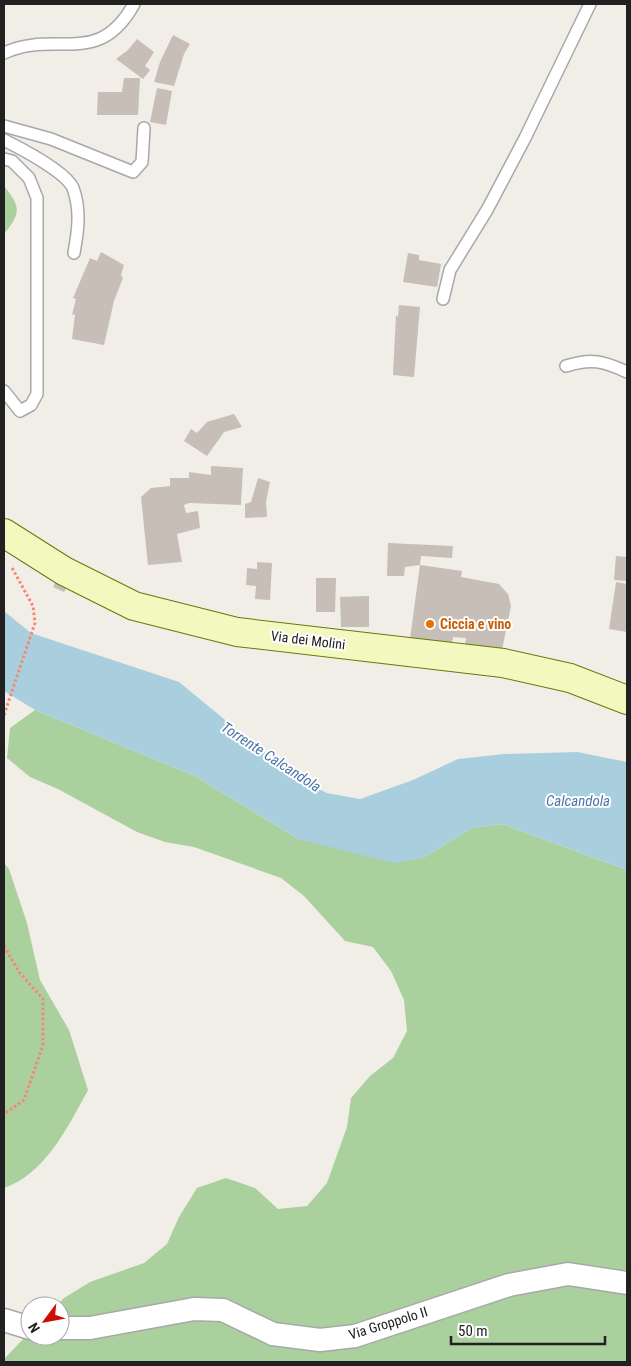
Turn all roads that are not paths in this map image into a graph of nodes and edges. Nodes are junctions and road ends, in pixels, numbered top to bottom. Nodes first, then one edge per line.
1 (134, 4) edge
2 (590, 4) edge
3 (4, 53) edge
4 (4, 126) edge
5 (144, 128) dead end
6 (4, 140) edge
7 (4, 159) edge
8 (74, 253) dead end
9 (443, 299) dead end
10 (566, 366) dead end
11 (627, 372) edge
12 (4, 391) edge
13 (5, 534) edge
14 (627, 700) edge
15 (627, 1283) edge
16 (4, 1320) edge
17 (20, 1325) edge
18 (70, 1328) edge

1 - 3 lane
2 - 9 lane
4 - 5 lane
6 - 8 lane
7 - 12 lane
10 - 11 lane
13 - 14 street, Via dei Molini
15 - 18 street, Via Groppolo II
16 - 17 street

